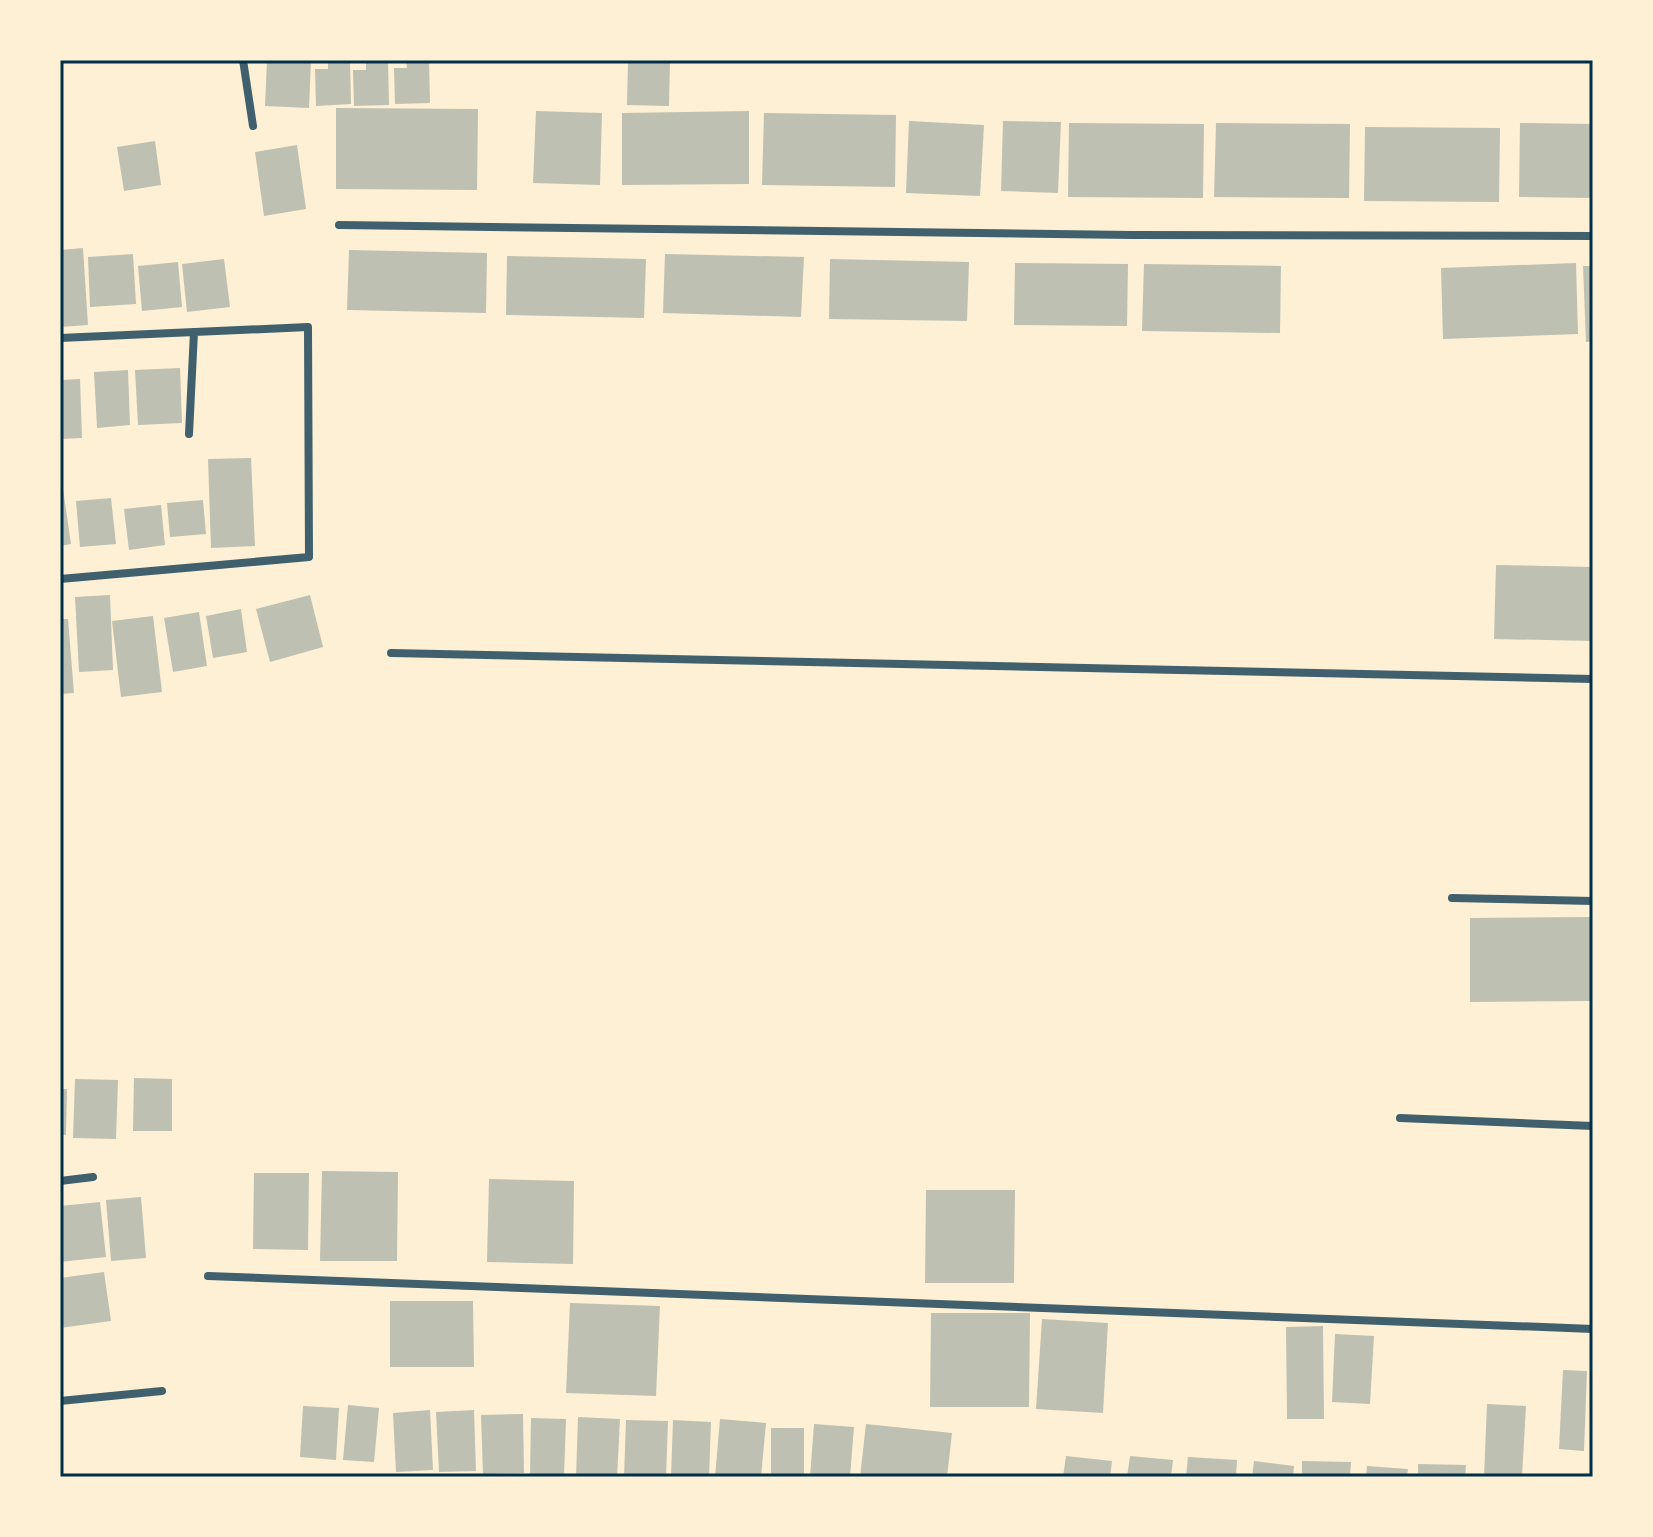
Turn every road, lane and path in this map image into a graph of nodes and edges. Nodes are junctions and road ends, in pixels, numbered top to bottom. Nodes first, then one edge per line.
1 (243, 60) edge
2 (253, 126) dead end
3 (339, 225) dead end
4 (1593, 236) edge
5 (194, 332) junction
6 (60, 338) edge
7 (189, 434) dead end
8 (60, 579) edge
9 (391, 653) dead end
10 (1593, 679) edge
11 (1452, 898) dead end
12 (1593, 901) edge
13 (1400, 1118) dead end
14 (1593, 1126) edge
15 (93, 1177) dead end
16 (60, 1181) edge
17 (208, 1276) dead end
18 (1593, 1329) edge
19 (162, 1391) dead end
20 (60, 1401) edge

1 - 2 street
3 - 4 street
5 - 6 street
5 - 7 street
5 - 8 street
9 - 10 street
11 - 12 street
13 - 14 street
15 - 16 street
17 - 18 street
19 - 20 street

